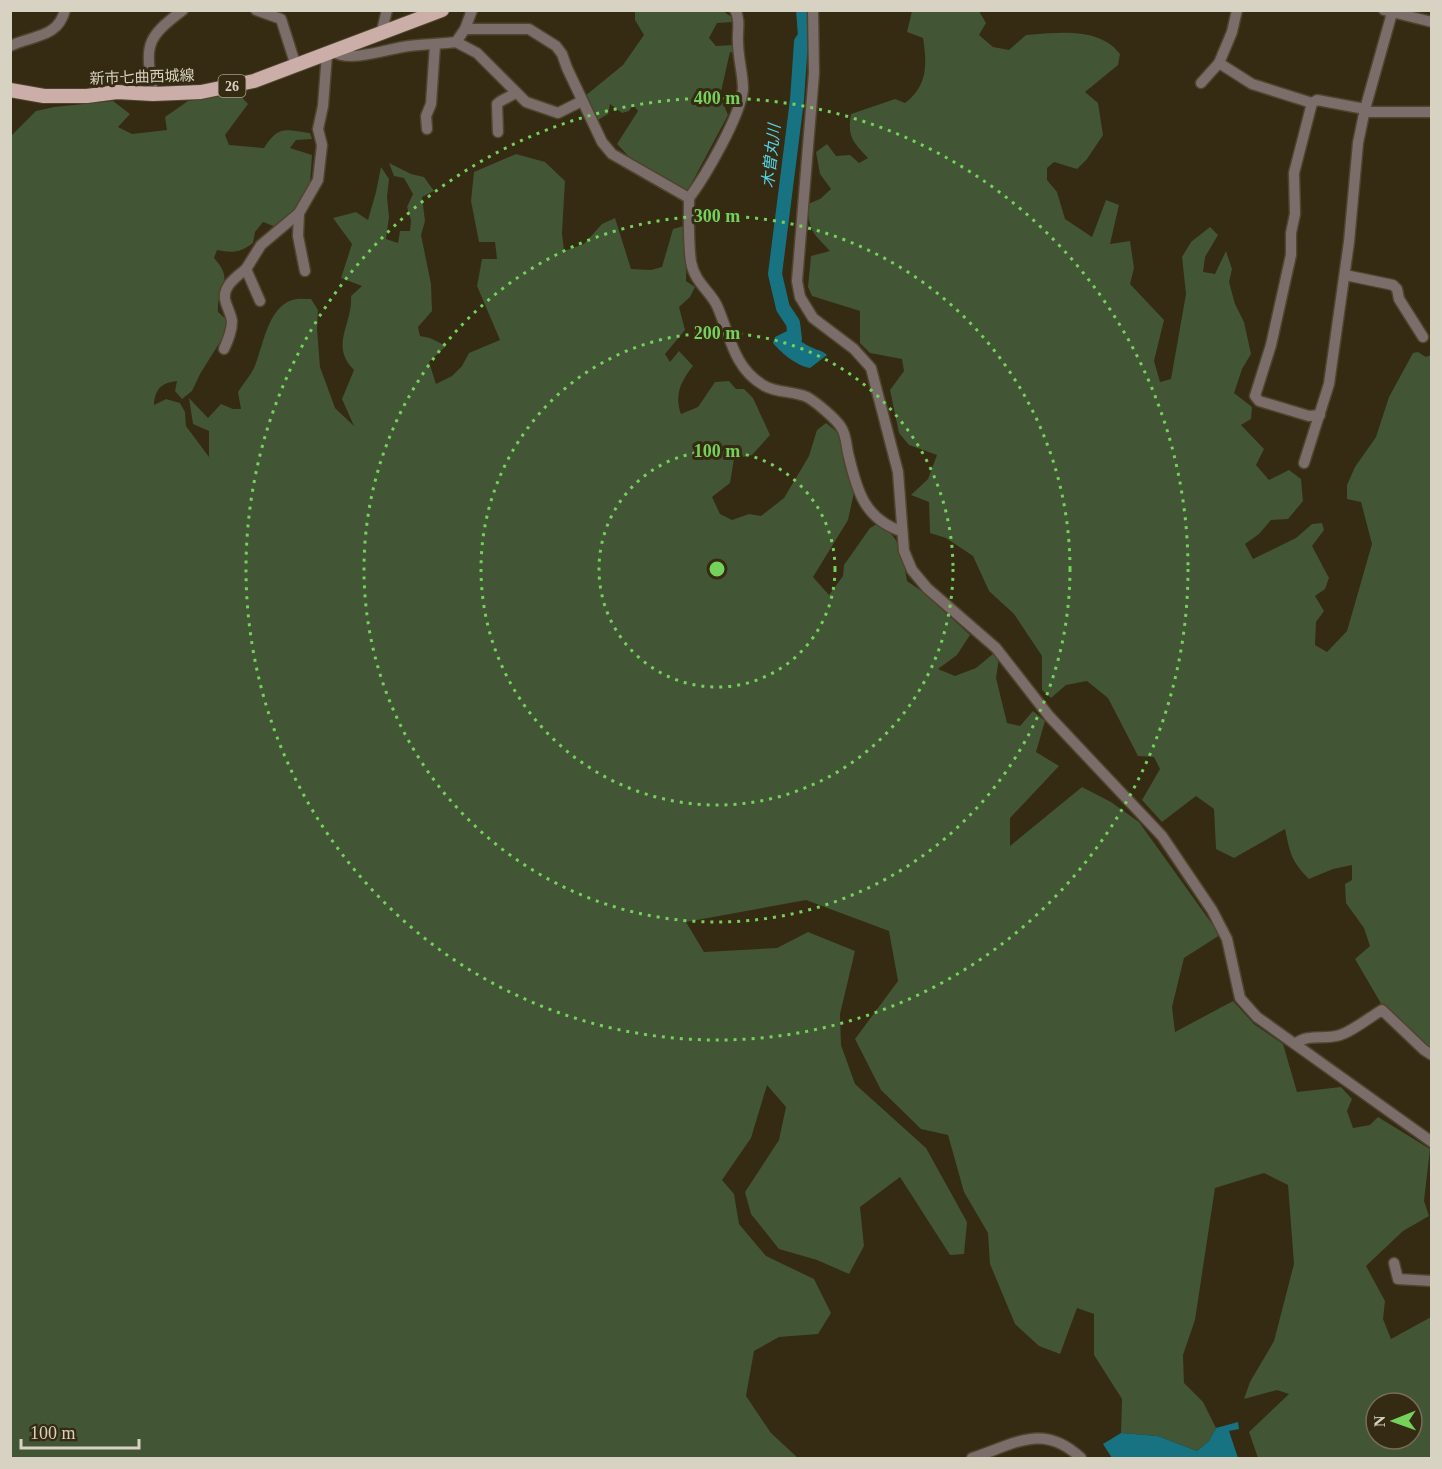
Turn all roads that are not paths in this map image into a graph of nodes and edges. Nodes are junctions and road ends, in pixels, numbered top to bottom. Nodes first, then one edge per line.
1 (65, 10) edge
2 (183, 10) edge
3 (256, 10) edge
4 (387, 10) edge
5 (442, 10) edge
6 (472, 10) edge
7 (735, 10) edge
8 (813, 10) edge
9 (1238, 10) edge
10 (1388, 12) edge
11 (1431, 22) edge
12 (465, 29) junction
13 (381, 33) junction
14 (456, 42) junction
15 (435, 45) junction
16 (10, 46) edge
17 (331, 53) junction
18 (1219, 63) junction
19 (296, 66) junction
20 (1201, 83) dead end
21 (10, 90) edge
22 (516, 92) junction
23 (153, 94) junction
24 (582, 101) junction
25 (1312, 103) junction
26 (1365, 109) junction
27 (1431, 112) edge
28 (427, 129) dead end
29 (498, 132) dead end
30 (688, 198) junction
31 (299, 213) junction
32 (246, 269) junction
33 (305, 271) dead end
34 (1345, 274) junction
35 (260, 301) dead end
36 (1423, 337) dead end
37 (224, 348) dead end
38 (1320, 415) junction
39 (1304, 463) dead end
40 (901, 531) junction
41 (1295, 1044) junction
42 (1431, 1055) edge
43 (1431, 1142) edge
44 (1394, 1263) dead end
45 (1431, 1281) edge
46 (972, 1458) edge
47 (1082, 1458) edge

1 - 16 street
2 - 23 street
3 - 19 street
4 - 13 street
5 - 13 main road, 新市七曲西城線 / 26
6 - 12 street
7 - 30 street
8 - 40 street
9 - 18 street
10 - 11 street
10 - 26 street
12 - 14 street
12 - 24 street
13 - 17 main road, 新市七曲西城線 / 26
14 - 15 street
14 - 22 street
15 - 17 street
15 - 28 street
17 - 19 main road, 新市七曲西城線 / 26
17 - 31 street
18 - 20 street
18 - 25 street
19 - 23 main road, 新市七曲西城線 / 26
21 - 23 main road, 新市七曲西城線 / 26
22 - 24 street
22 - 29 street
24 - 30 street
25 - 26 street
25 - 38 street
26 - 27 street
26 - 34 street
30 - 40 street
31 - 32 street
31 - 33 street
32 - 35 street
32 - 37 street
34 - 36 street
34 - 38 street
38 - 39 street
40 - 41 street
41 - 42 street
41 - 43 street
44 - 45 street
46 - 47 street

